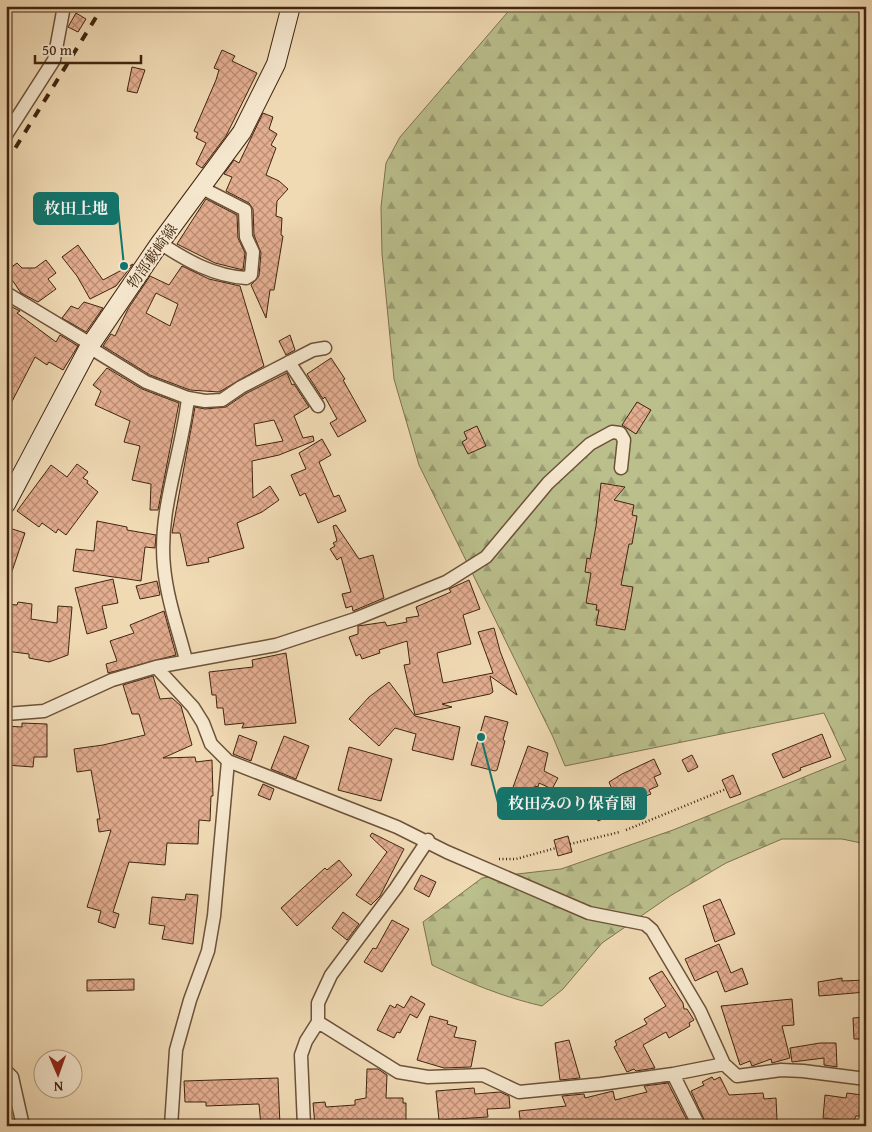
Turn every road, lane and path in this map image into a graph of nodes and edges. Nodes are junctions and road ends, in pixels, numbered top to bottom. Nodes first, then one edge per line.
1 (64, 6) edge
2 (291, 6) edge
3 (6, 135) edge
4 (202, 188) junction
5 (160, 243) junction
6 (6, 293) edge
7 (89, 347) junction
8 (325, 348) dead end
9 (289, 362) junction
10 (188, 398) junction
11 (318, 406) dead end
12 (621, 468) dead end
13 (6, 504) edge
14 (186, 660) junction
15 (156, 667) junction
16 (6, 714) edge
17 (228, 761) junction
18 (726, 789) dead end
19 (626, 830) dead end
20 (620, 832) dead end
21 (428, 840) junction
22 (570, 844) dead end
23 (556, 848) dead end
24 (491, 858) dead end
25 (318, 1022) junction
26 (724, 1064) junction
27 (6, 1070) edge
28 (673, 1074) junction
29 (866, 1079) edge
30 (22, 1126) edge
31 (171, 1126) edge
32 (304, 1126) edge
33 (699, 1126) edge

1 - 3 street
2 - 4 main road, 物部藪崎線
4 - 5 main road, 物部藪崎線
4 - 5 street
5 - 7 main road, 物部藪崎線
6 - 7 street
7 - 10 street
7 - 13 main road, 物部藪崎線
8 - 9 street
9 - 10 street
9 - 11 street
10 - 14 street
12 - 14 street
14 - 15 street
15 - 16 street
15 - 17 street
17 - 21 street
17 - 31 street
18 - 19 path
20 - 22 path
21 - 25 street
21 - 26 street
23 - 24 path
25 - 28 street
25 - 32 street
26 - 28 street
26 - 29 street
27 - 30 street
28 - 33 street

